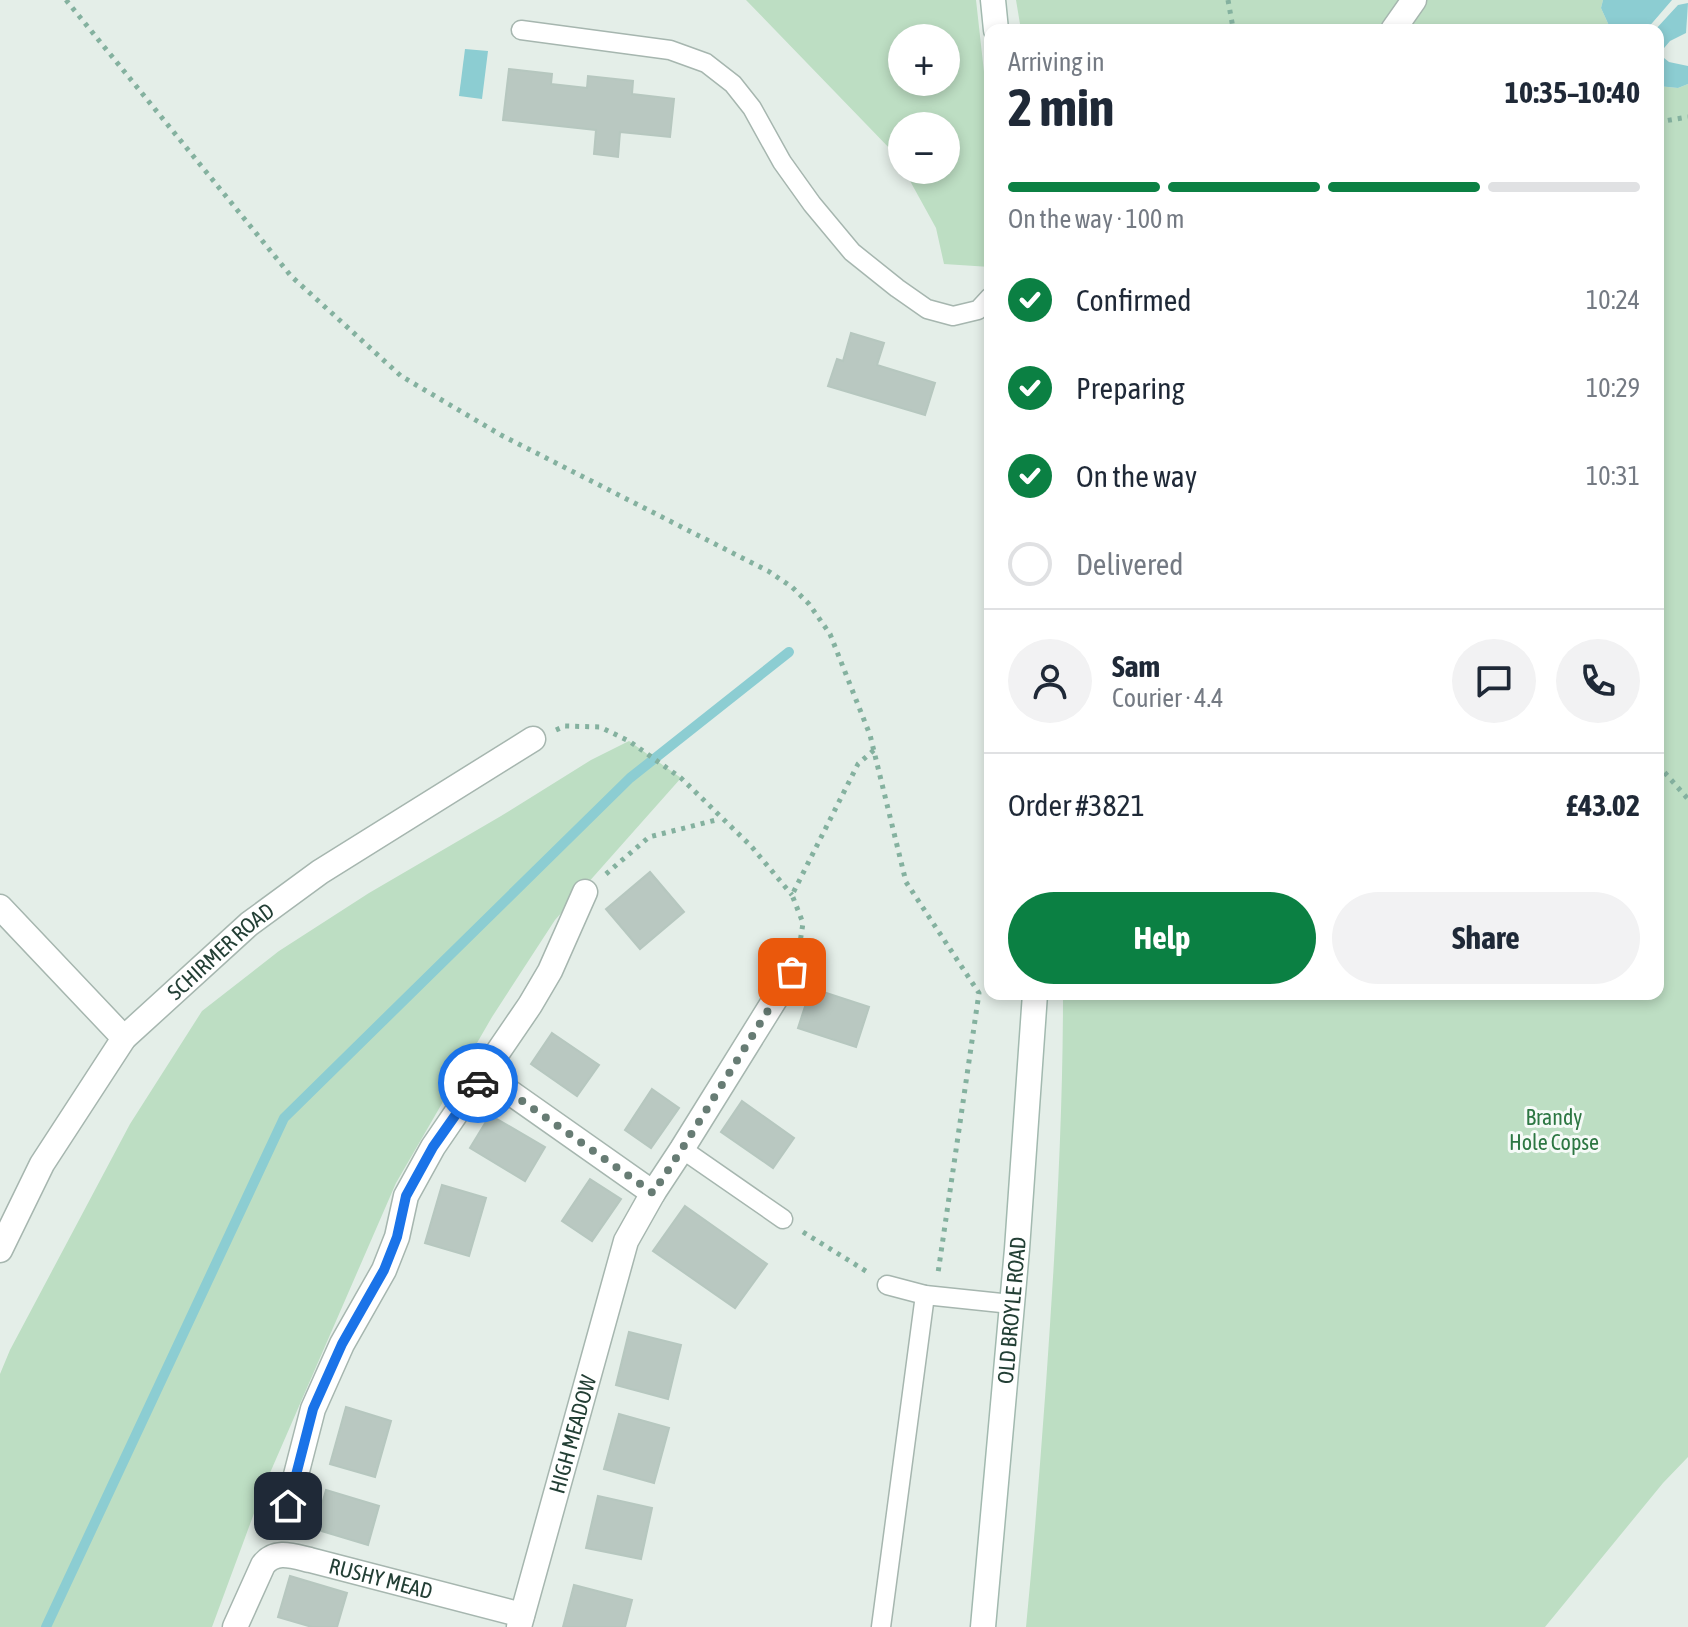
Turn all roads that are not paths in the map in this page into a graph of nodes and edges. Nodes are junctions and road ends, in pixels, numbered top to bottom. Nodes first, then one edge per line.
1 (993, 0) edge
2 (1414, 0) edge
3 (995, 24) edge
4 (1397, 24) edge
5 (521, 30) dead end
6 (984, 304) edge
7 (533, 739) road end
8 (585, 892) road end
9 (0, 907) edge
10 (792, 972) road end
11 (1035, 1000) edge
12 (124, 1038) junction
13 (484, 1074) junction
14 (682, 1149) junction
15 (653, 1193) junction
16 (783, 1219) road end
17 (0, 1250) edge
18 (887, 1285) road end
19 (925, 1295) junction
20 (1011, 1304) junction
21 (288, 1506) dead end
22 (520, 1621) edge
23 (235, 1627) edge
24 (881, 1627) edge
25 (983, 1627) edge

1 - 3 street
2 - 4 street
5 - 6 lane
7 - 12 street, SCHIRMER ROAD
8 - 13 street
9 - 12 street
10 - 14 street, HIGH MEADOW
11 - 20 street, OLD BROYLE ROAD
12 - 17 street, SCHIRMER ROAD
13 - 15 street
13 - 21 street
14 - 15 street, HIGH MEADOW
14 - 16 lane
15 - 22 street, HIGH MEADOW
18 - 19 lane
19 - 20 lane
19 - 24 lane
20 - 25 street, OLD BROYLE ROAD
22 - 23 street, RUSHY MEAD

